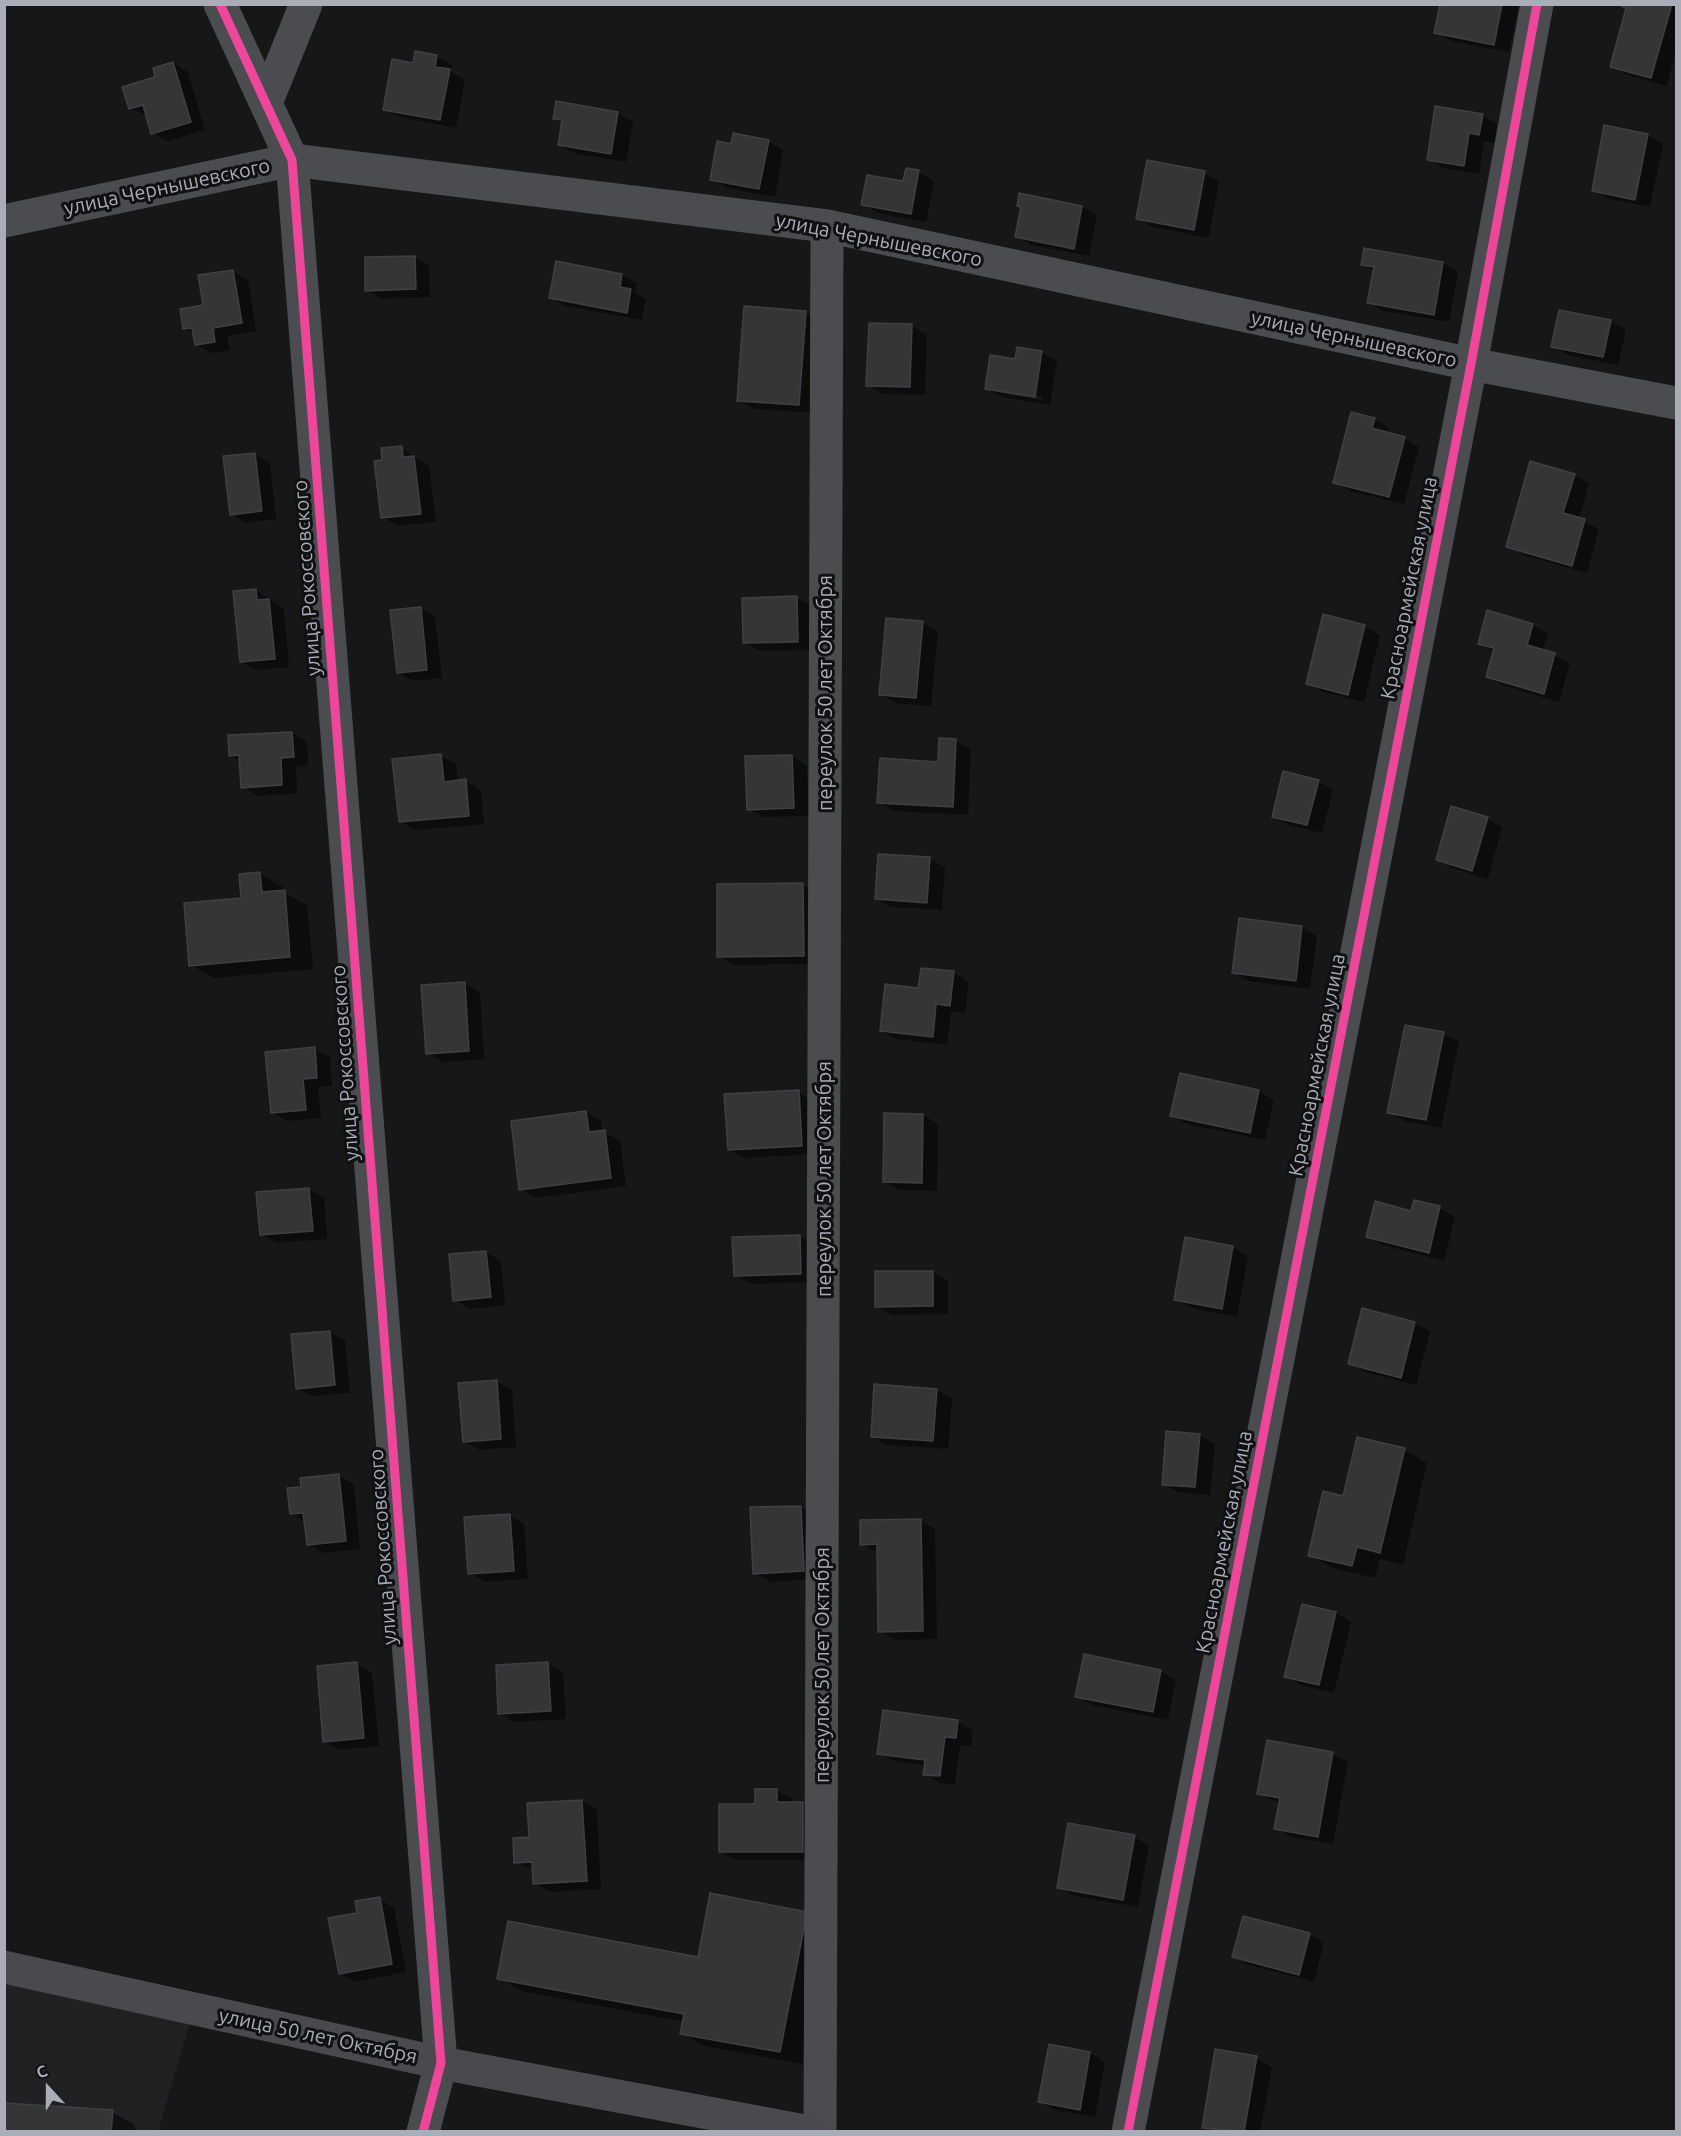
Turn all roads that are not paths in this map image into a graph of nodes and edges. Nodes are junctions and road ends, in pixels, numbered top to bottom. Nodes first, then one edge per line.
1 (220, 4) edge
2 (306, 4) edge
3 (1537, 4) edge
4 (266, 103) junction
5 (292, 160) junction
6 (4, 221) edge
7 (827, 226) junction
8 (1471, 364) junction
9 (1677, 403) edge
10 (4, 1967) edge
11 (441, 2062) junction
12 (423, 2132) edge
13 (810, 2132) edge
14 (820, 2132) edge
15 (1128, 2132) edge

1 - 4 street, улица Рокоссовского
2 - 4 street
3 - 8 street, Красноармейская улица
4 - 5 street, улица Рокоссовского
5 - 6 street, улица Чернышевского
5 - 7 street, улица Чернышевского
5 - 11 street, улица Рокоссовского
7 - 8 street, улица Чернышевского
7 - 14 street, переулок 50 лет Октября
8 - 9 street, улица Чернышевского
8 - 15 street, Красноармейская улица
10 - 11 street, улица 50 лет Октября
11 - 12 street, улица Рокоссовского
11 - 13 street, улица 50 лет Октября

